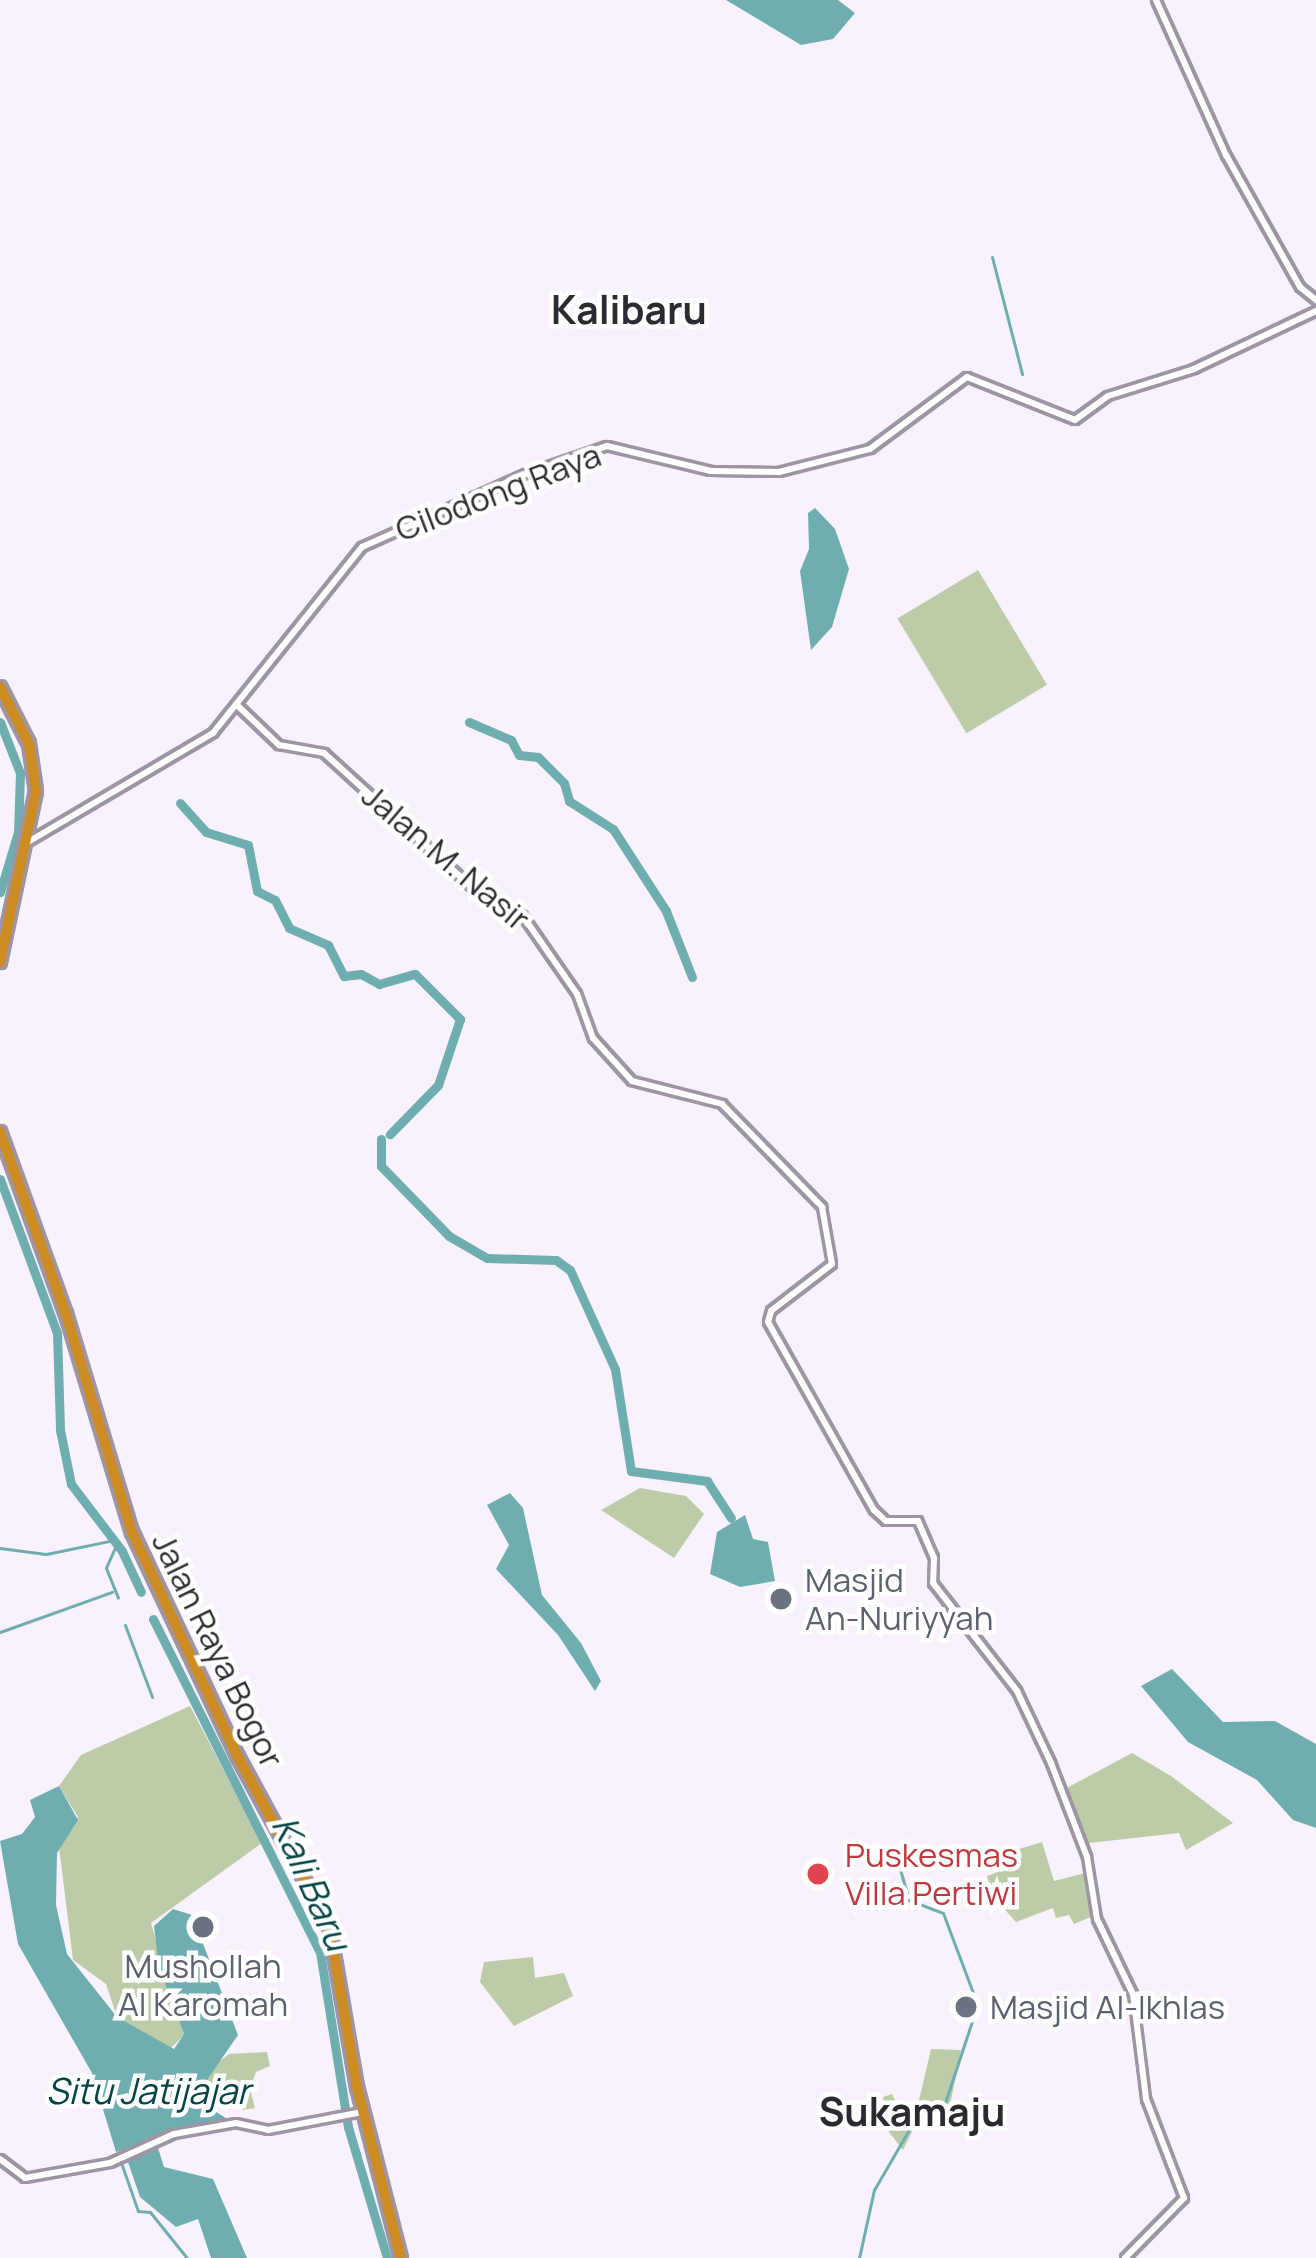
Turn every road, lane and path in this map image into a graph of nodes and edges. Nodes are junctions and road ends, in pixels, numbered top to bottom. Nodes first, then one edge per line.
1 (1156, 0) edge
2 (1316, 300) edge
3 (1316, 311) edge
4 (0, 691) edge
5 (238, 706) junction
6 (27, 842) junction
7 (23, 857) junction
8 (0, 943) edge
9 (0, 962) edge
10 (0, 1132) edge
11 (0, 1144) edge
12 (280, 1838) junction
13 (357, 2112) junction
14 (0, 2159) edge
15 (398, 2258) edge
16 (1125, 2258) edge

1 - 2 street
3 - 5 street, Cilodong Raya
4 - 6 highway
5 - 6 street, Cilodong Raya
5 - 16 street, Jalan M. Nasir
6 - 7 highway
7 - 8 highway
7 - 9 highway
10 - 12 highway, Jalan Raya Bogor
11 - 12 highway, Jalan Raya Bogor
12 - 13 highway, Jalan Raya Bogor
13 - 14 street
13 - 15 highway, Jalan Raya Bogor

